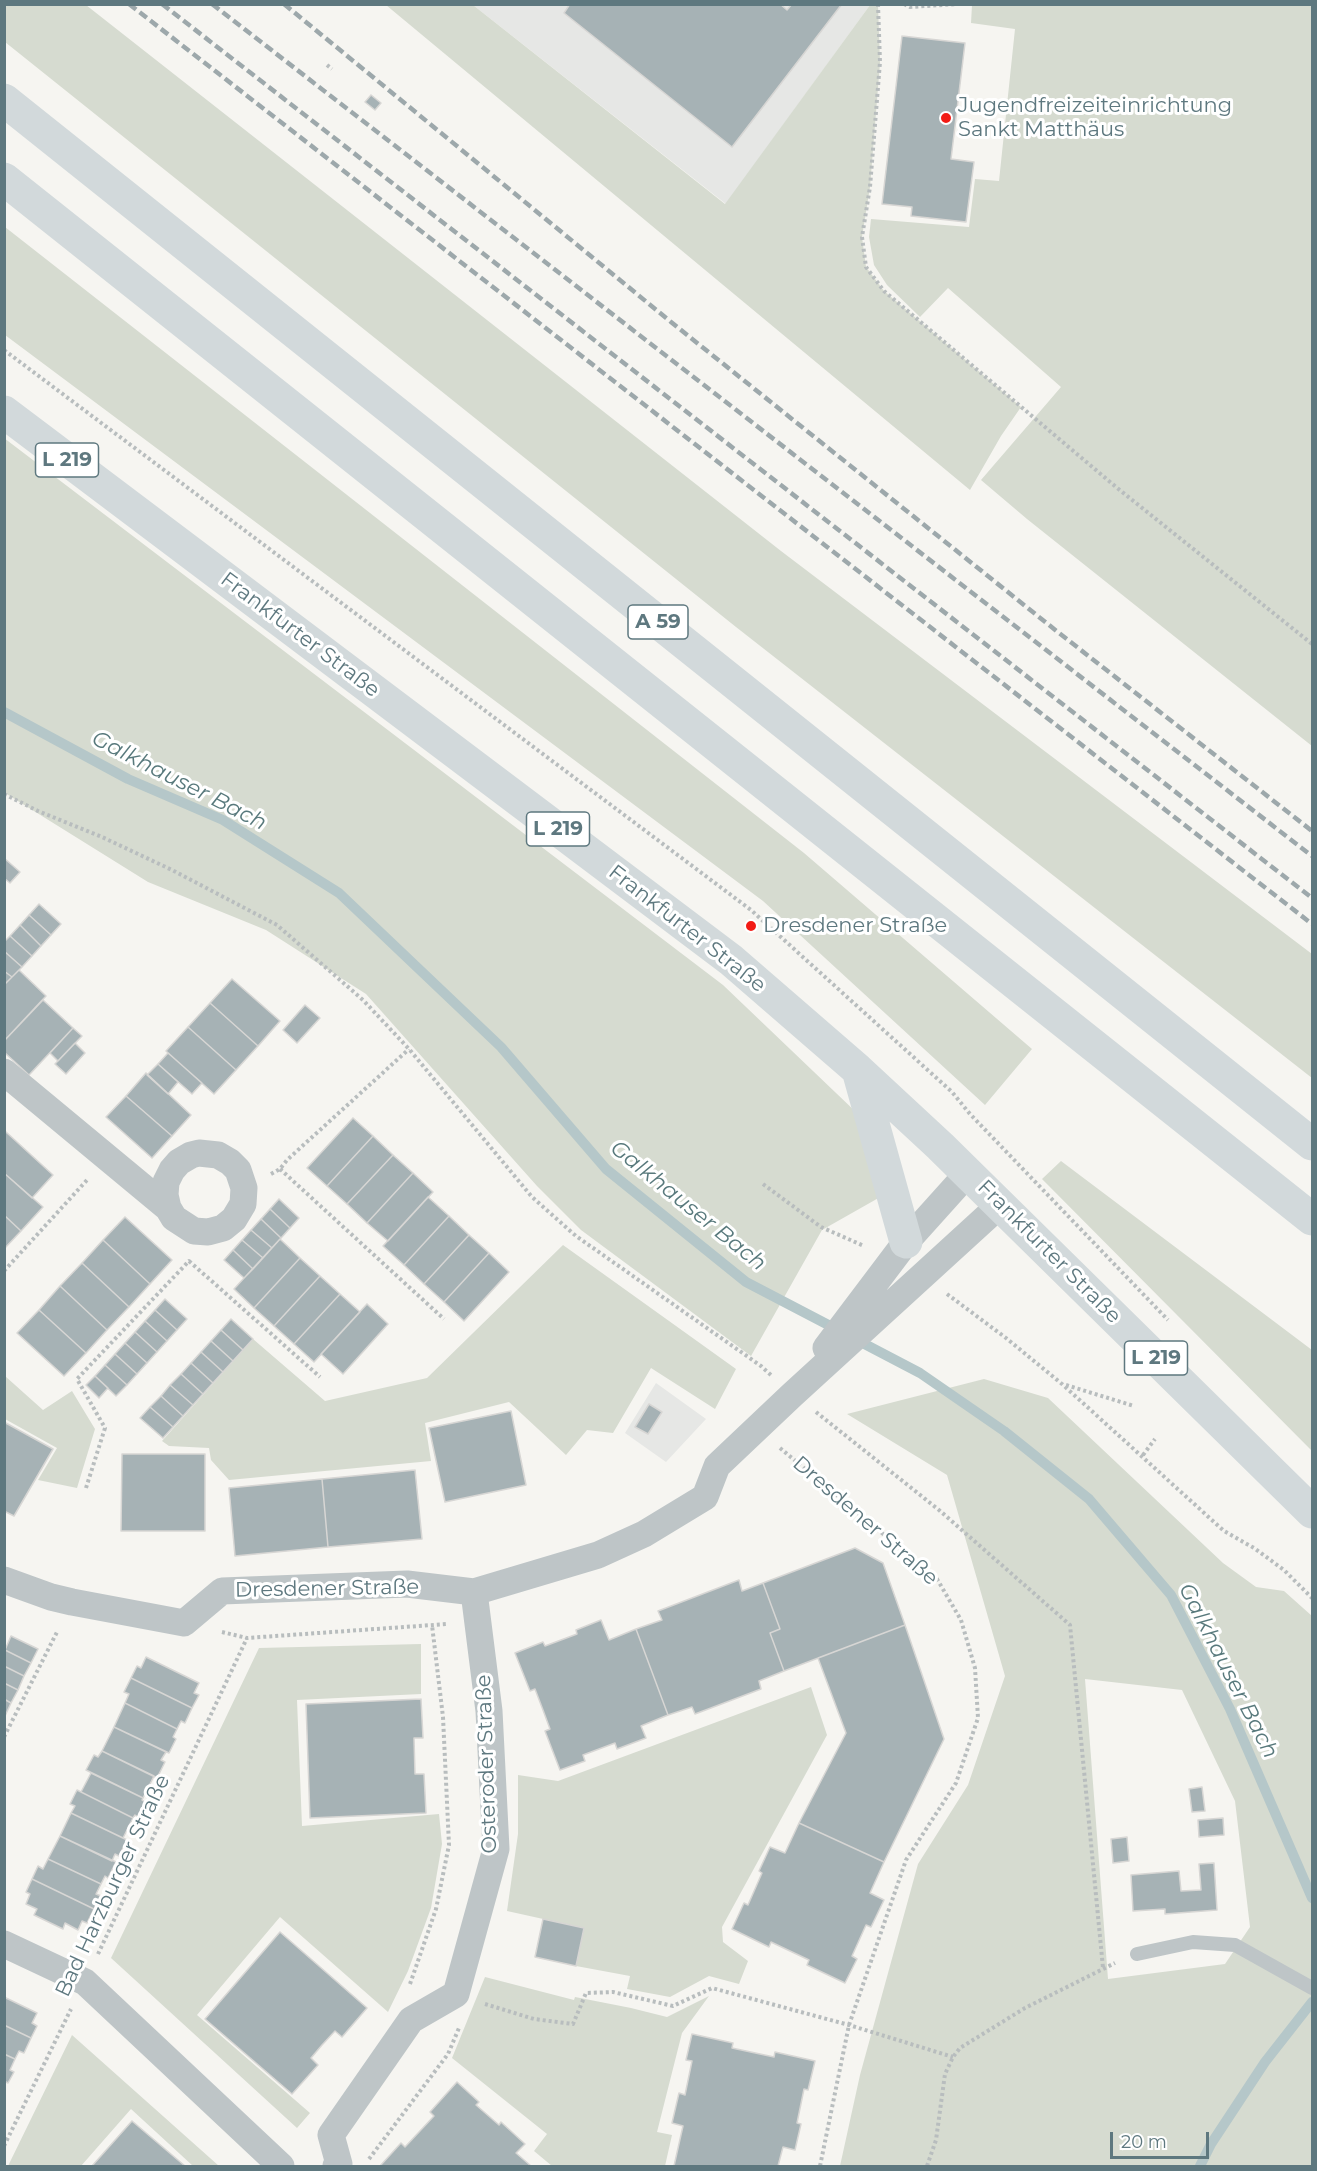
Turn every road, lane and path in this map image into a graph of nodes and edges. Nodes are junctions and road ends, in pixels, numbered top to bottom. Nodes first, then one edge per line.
1 (878, 4) edge
2 (904, 4) edge
3 (958, 4) edge
4 (327, 65) dead end
5 (332, 69) dead end
6 (4, 100) edge
7 (4, 179) edge
8 (4, 412) edge
9 (1312, 644) edge
10 (4, 794) edge
11 (409, 1049) junction
12 (858, 1070) junction
13 (4, 1072) edge
14 (1312, 1144) edge
15 (108, 1157) junction
16 (280, 1169) junction
17 (968, 1173) junction
18 (763, 1184) dead end
19 (244, 1188) junction
20 (1001, 1204) junction
21 (168, 1208) junction
22 (1312, 1219) edge
23 (951, 1251) junction
24 (895, 1256) junction
25 (4, 1271) edge
26 (444, 1318) dead end
27 (761, 1366) dead end
28 (778, 1369) dead end
29 (320, 1377) dead end
30 (764, 1383) dead end
31 (1062, 1384) junction
32 (792, 1395) junction
33 (1134, 1406) dead end
34 (755, 1430) junction
35 (1155, 1439) dead end
36 (1143, 1455) junction
37 (86, 1488) dead end
38 (1312, 1512) edge
39 (4, 1580) edge
40 (474, 1592) junction
41 (1312, 1598) edge
42 (72, 1602) junction
43 (432, 1625) dead end
44 (247, 1638) dead end
45 (4, 1737) edge
46 (4, 1944) edge
47 (1137, 1954) dead end
48 (85, 1982) junction
49 (1311, 1987) edge
50 (463, 1997) junction
51 (411, 2020) junction
52 (849, 2025) junction
53 (953, 2057) junction
54 (4, 2146) edge
55 (281, 2166) edge
56 (336, 2166) edge
57 (363, 2166) edge
58 (820, 2166) edge
59 (927, 2166) edge

1 - 9 path
2 - 3 path
4 - 5 path
6 - 14 main road, A 59
7 - 22 main road, A 59
8 - 12 main road, Frankfurter Straße / L 219
10 - 11 path
11 - 16 path
11 - 27 path
12 - 17 main road, Frankfurter Straße / L 219
12 - 24 main road
13 - 15 street
15 - 21 street
15 - 25 path
16 - 19 path
16 - 26 path
17 - 20 main road, Frankfurter Straße / L 219
17 - 24 street, Dresdener Straße
18 - 24 path
19 - 21 street
19 - 21 street
20 - 23 street, Dresdener Straße
20 - 38 main road, Frankfurter Straße / L 219
23 - 31 path
23 - 32 street, Dresdener Straße
24 - 32 street, Dresdener Straße
28 - 30 path
29 - 37 path
31 - 33 path
31 - 36 path
32 - 34 street, Dresdener Straße
32 - 53 path
34 - 40 street, Dresdener Straße
34 - 52 path, Dresdener Straße
35 - 36 path
36 - 41 path
39 - 42 street, Dresdener Straße
40 - 42 street, Dresdener Straße
40 - 50 street, Osteroder Straße
42 - 45 path
43 - 51 path
44 - 48 path, Bad Harzburger Straße
46 - 48 street
47 - 49 lane
48 - 54 path, Bad Harzburger Straße
48 - 55 street
50 - 51 street
50 - 52 path
50 - 57 path
51 - 56 street
52 - 53 path
52 - 58 path
53 - 59 path

